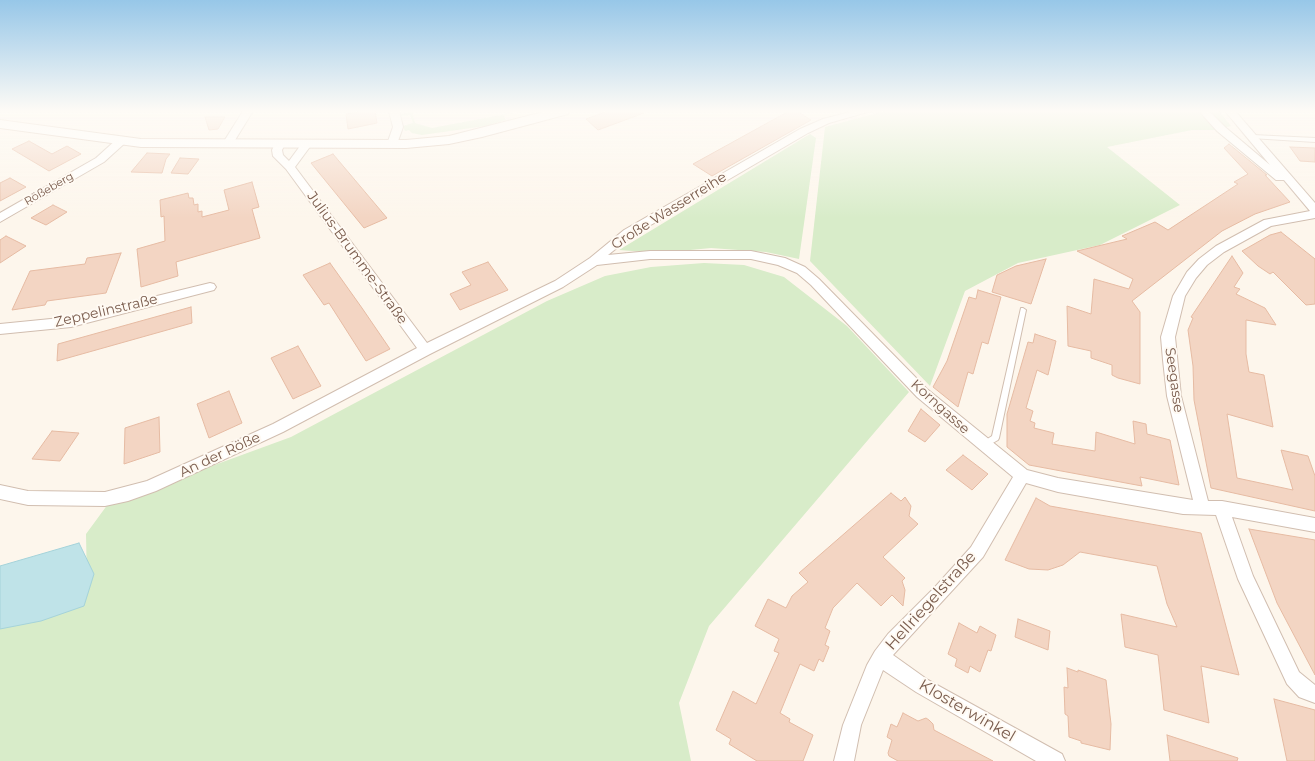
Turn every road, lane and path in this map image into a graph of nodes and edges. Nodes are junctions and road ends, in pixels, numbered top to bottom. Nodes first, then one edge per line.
1 (115, 147) edge
2 (279, 147) edge
3 (305, 147) edge
4 (777, 147) edge
5 (1242, 147) edge
6 (1261, 147) edge
7 (290, 167) junction
8 (1294, 185) junction
9 (1315, 210) edge
10 (1315, 214) edge
11 (0, 218) edge
12 (594, 261) junction
13 (210, 286) dead end
14 (1024, 310) dead end
15 (0, 328) edge
16 (425, 350) junction
17 (984, 445) junction
18 (1022, 475) junction
19 (0, 492) edge
20 (1202, 507) junction
21 (1222, 508) junction
22 (1315, 525) edge
23 (881, 657) junction
24 (1315, 694) edge
25 (844, 761) edge
26 (1055, 761) edge

1 - 11 street, Rößeberg
2 - 7 street, Julius-Brumme-Straße
3 - 7 street
4 - 12 street, Große Wasserreihe
5 - 8 street
6 - 8 street
7 - 16 street, Julius-Brumme-Straße
8 - 9 street
10 - 20 street, Seegasse
12 - 16 street, Große Wasserreihe
12 - 17 street, Korngasse
13 - 15 street, Zeppelinstraße
14 - 17 lane
16 - 19 street, An der Röße
17 - 18 street, Korngasse
18 - 20 street, Korngasse
18 - 23 street, Hellriegelstraße
20 - 21 street, Korngasse
21 - 22 street, Korngasse
21 - 24 street
23 - 25 street, Hellriegelstraße
23 - 26 street, Klosterwinkel

